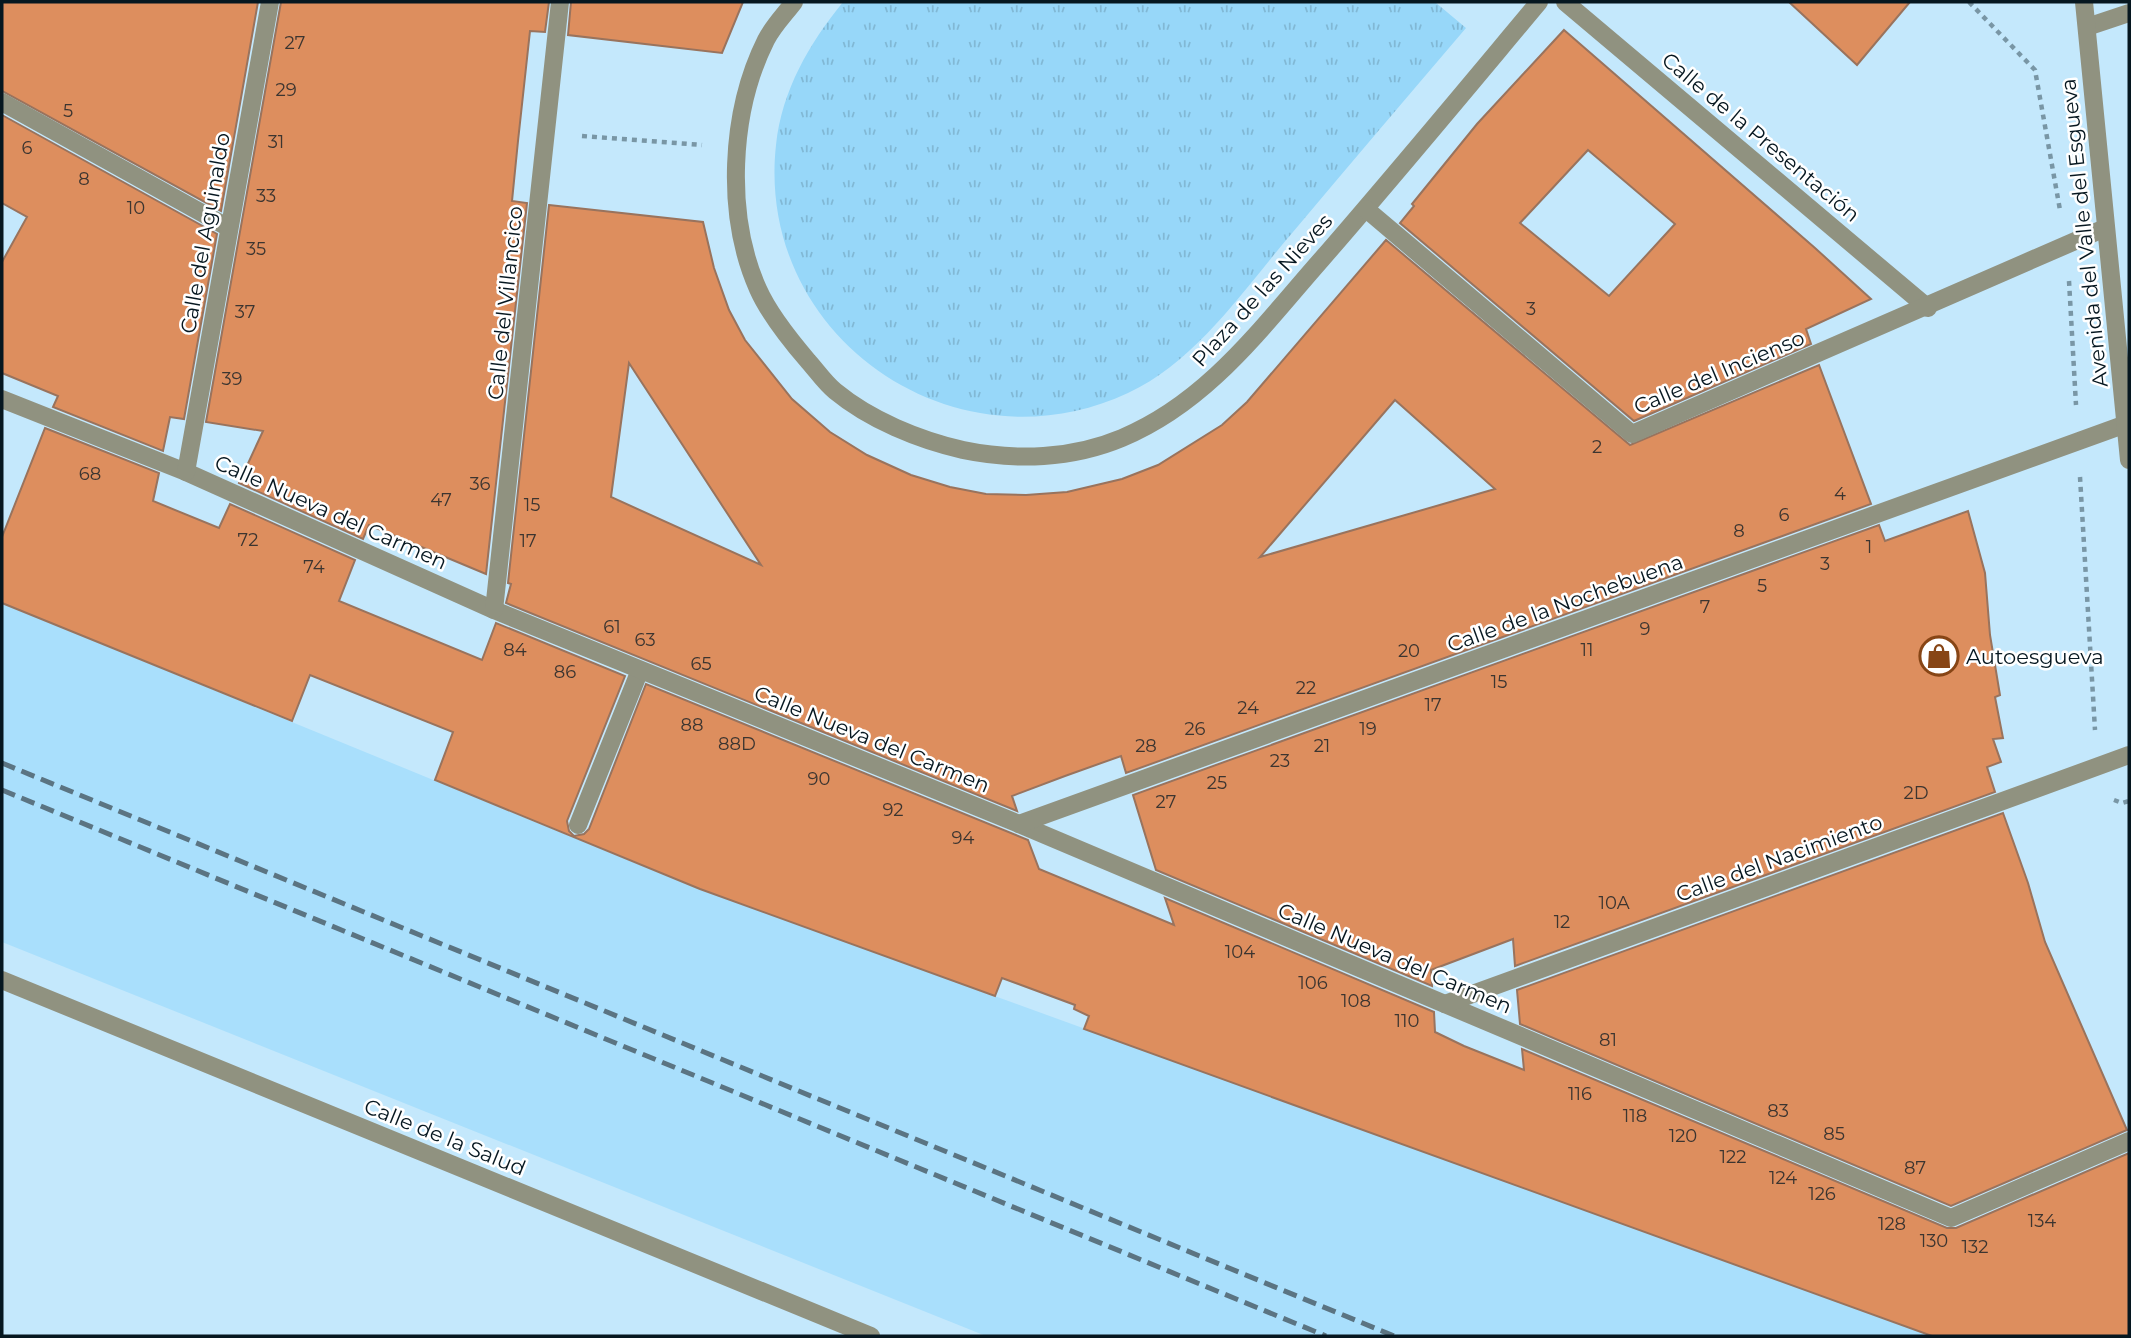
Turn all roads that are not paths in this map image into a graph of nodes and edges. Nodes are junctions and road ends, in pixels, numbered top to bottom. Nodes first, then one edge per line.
1 (270, 2) edge
2 (560, 2) edge
3 (794, 2) edge
4 (1539, 2) edge
5 (1565, 2) edge
6 (2082, 11) edge
7 (2129, 13) edge
8 (2, 102) edge
9 (1366, 209) junction
10 (229, 228) junction
11 (2105, 228) junction
12 (1928, 307) junction
13 (2125, 363) edge
14 (2, 399) edge
15 (2126, 424) junction
16 (2129, 460) edge
17 (186, 472) junction
18 (494, 610) junction
19 (640, 670) junction
20 (2129, 755) edge
21 (1019, 824) junction
22 (578, 825) dead end
23 (2, 980) edge
24 (1445, 1004) junction
25 (2129, 1141) edge
26 (871, 1336) edge

1 - 10 street, Calle del Aguinaldo
2 - 18 street, Calle del Villancico
3 - 9 street, Plaza de las Nieves
4 - 9 street, Plaza de las Nieves
5 - 12 street, Calle de la Presentación
6 - 7 street
6 - 11 street, Avenida del Valle del Esgueva
8 - 10 street
9 - 12 street, Calle del Incienso
10 - 17 street, Calle del Aguinaldo
11 - 12 street, Calle del Incienso
11 - 13 street, Avenida del Valle del Esgueva
13 - 15 street, Avenida del Valle del Esgueva
14 - 17 street, Calle Nueva del Carmen
15 - 16 street, Avenida del Valle del Esgueva
15 - 21 street, Calle de la Nochebuena
17 - 18 street, Calle Nueva del Carmen
18 - 19 street, Calle Nueva del Carmen
19 - 21 street, Calle Nueva del Carmen
19 - 22 street
20 - 24 street, Calle del Nacimiento
21 - 24 street, Calle Nueva del Carmen
23 - 26 street, Calle de la Salud
24 - 25 street, Calle Nueva del Carmen

